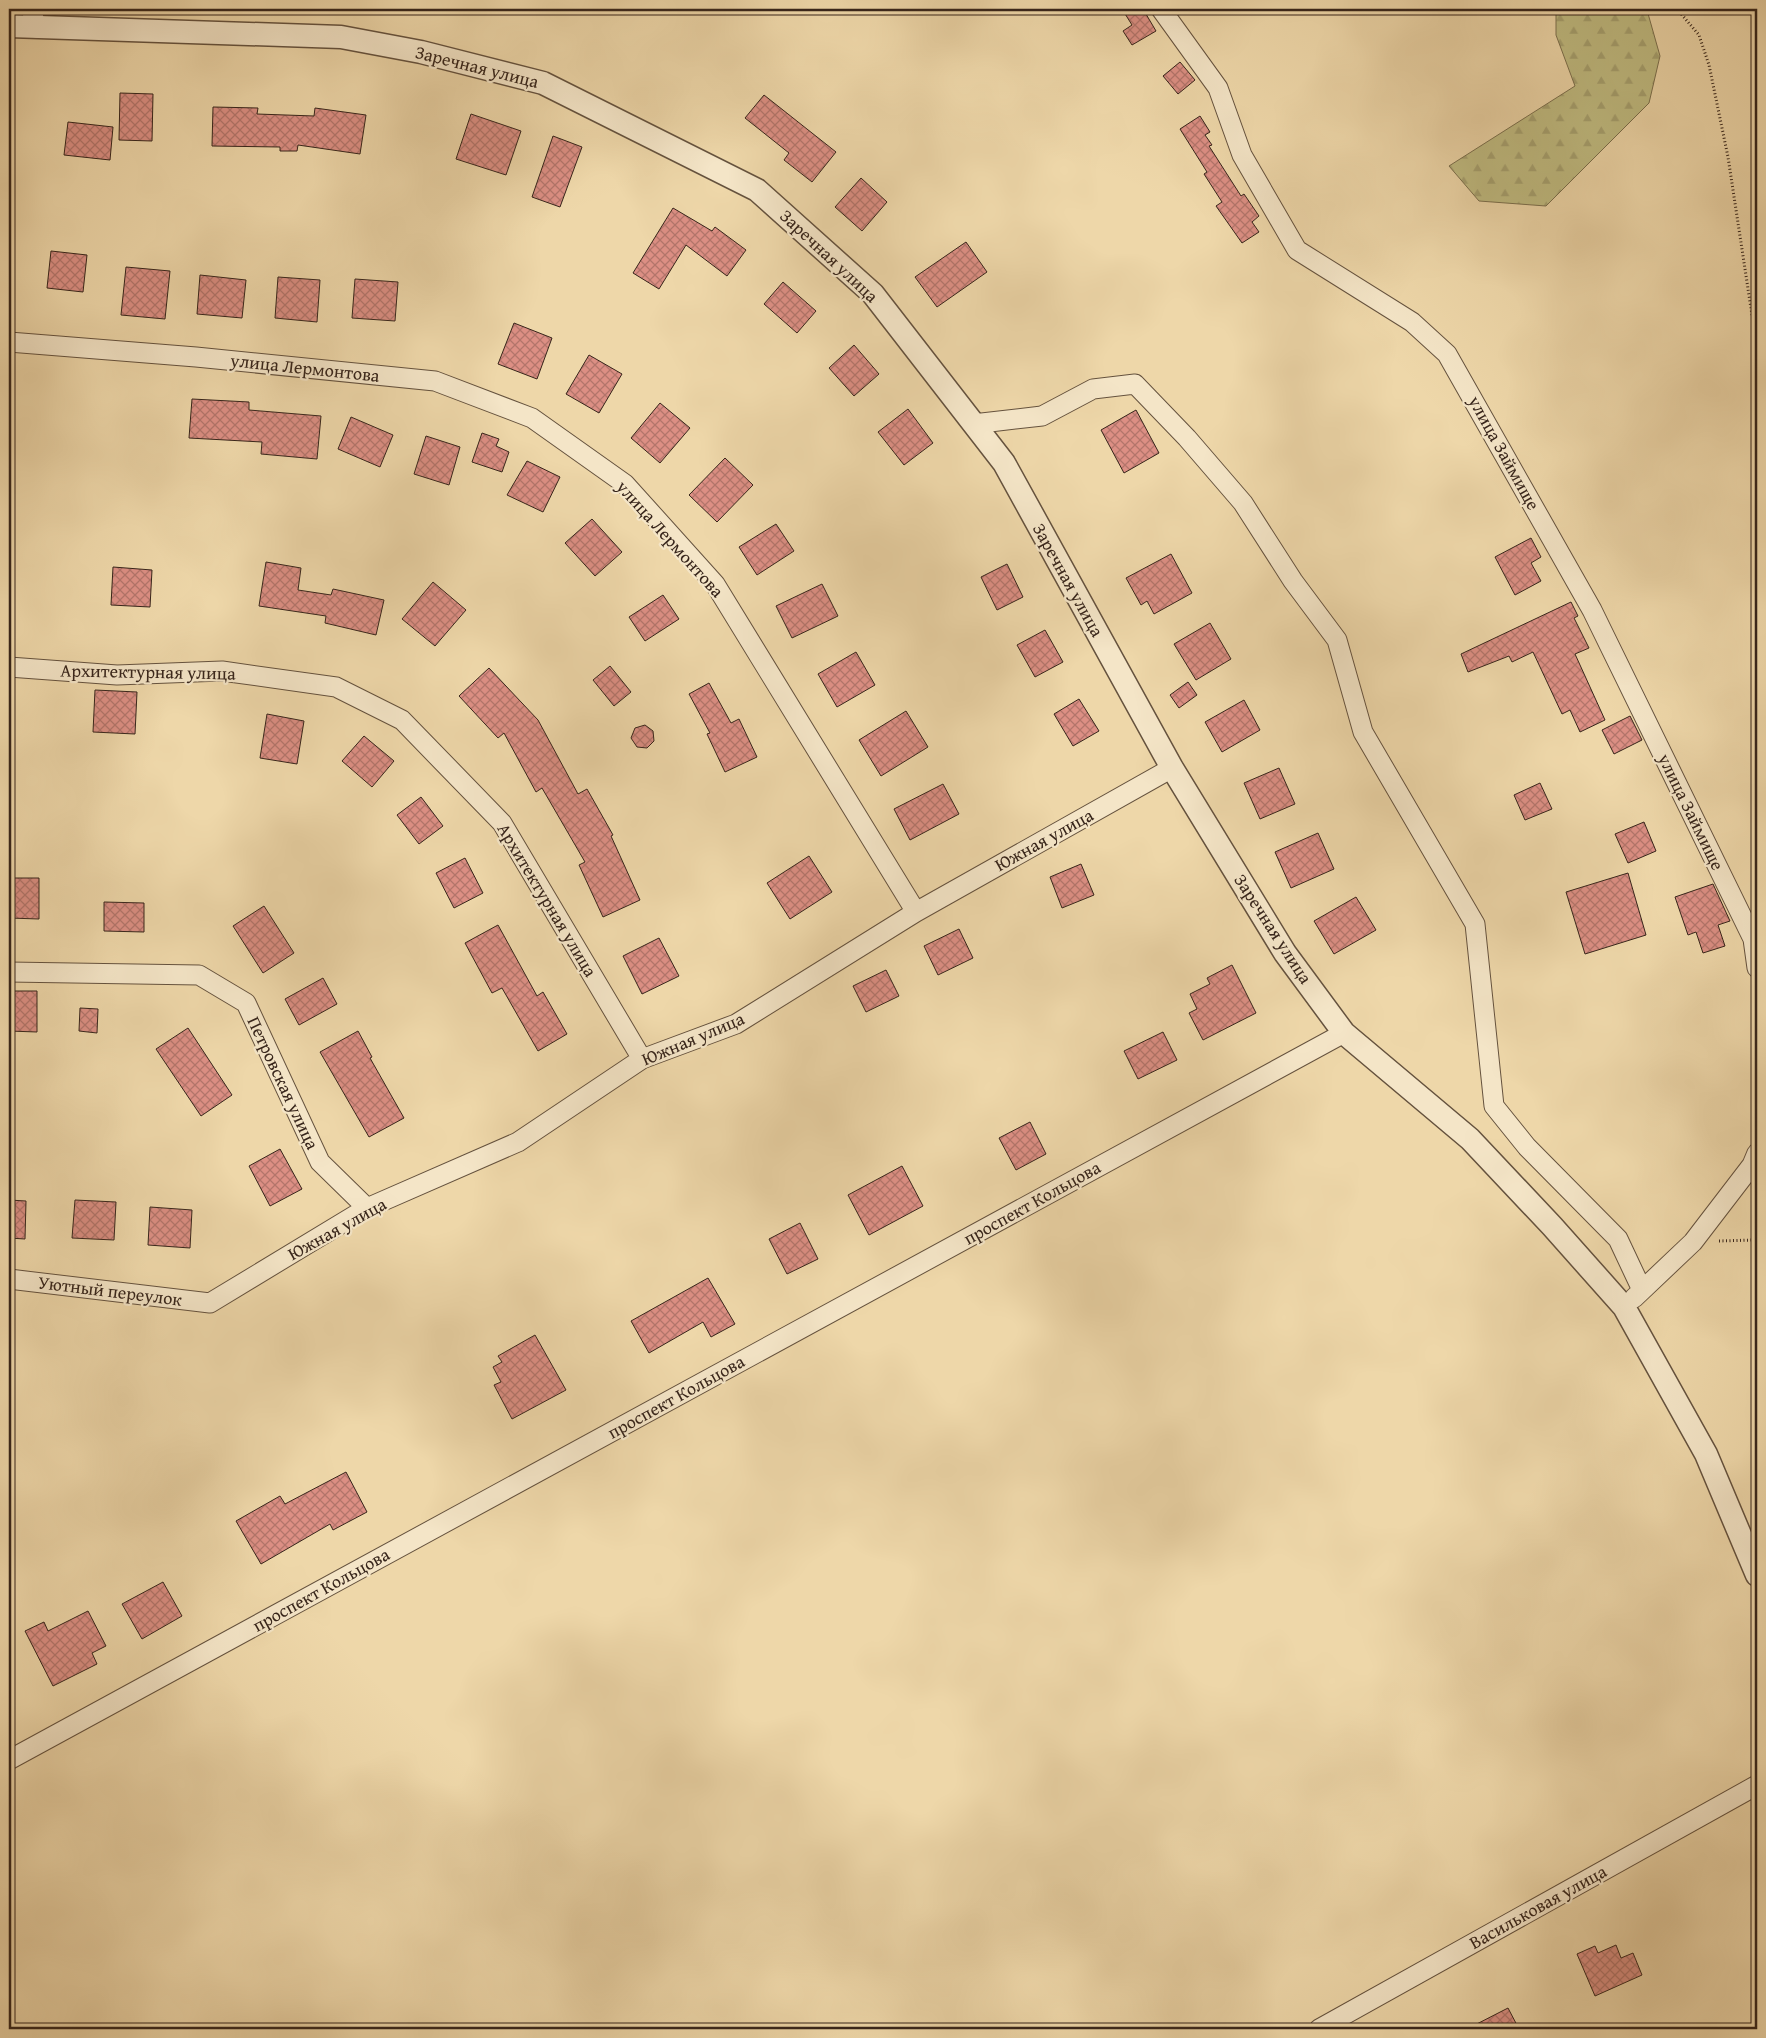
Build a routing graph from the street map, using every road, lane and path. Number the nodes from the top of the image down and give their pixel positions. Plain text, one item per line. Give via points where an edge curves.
1 (1161, 9) edge
2 (1677, 9) edge
3 (34, 18) edge
4 (9, 26) edge
5 (9, 342) edge
6 (1757, 348) edge
7 (973, 424) junction
8 (9, 667) edge
9 (1172, 768) junction
10 (916, 912) junction
11 (1757, 968) edge
12 (9, 972) edge
13 (1344, 1034) junction
14 (642, 1059) junction
15 (1757, 1153) edge
16 (367, 1208) junction
17 (1757, 1237) edge
18 (1693, 1242) junction
19 (9, 1279) edge
20 (1642, 1290) junction
21 (210, 1303) joint
22 (1624, 1307) junction
23 (1757, 1575) edge
24 (9, 1760) edge
25 (1757, 1785) edge
26 (1319, 2029) edge

1 - 11 street, улица Займище via 1218,88 1242,155 1297,250 1412,322 1448,354 1592,610 1752,939
2 - 6 path via 1699,35 1713,84 1728,157
3 - 4 street, Заречная улица
3 - 7 street, Заречная улица via 341,37 421,52 543,83 758,190 873,294
5 - 10 street, улица Лермонтова via 435,381 532,418 625,484 715,584
7 - 9 street, Заречная улица via 1004,463
7 - 20 street via 1042,416 1093,389 1135,384 1243,503 1293,581 1337,640 1363,732 1474,924 1494,1106 1527,1147 1618,1239
8 - 14 street, Архитектурная улица via 117,675 222,671 336,687 402,720 502,823
9 - 10 street, Южная улица
9 - 13 street, Заречная улица via 1285,953
10 - 14 street, Южная улица via 736,1024
12 - 16 street, Петровская улица via 199,975 246,1003 320,1162
13 - 22 street, Заречная улица via 1470,1139
13 - 24 street, проспект Кольцова
14 - 16 street, Южная улица via 518,1142
15 - 18 street via 1752,1165
16 - 21 street, Южная улица
17 - 18 path via 1753,1240
18 - 20 street
19 - 21 street, Уютный переулок
20 - 22 street
22 - 23 street, Заречная улица via 1706,1454
25 - 26 street, Васильковая улица

